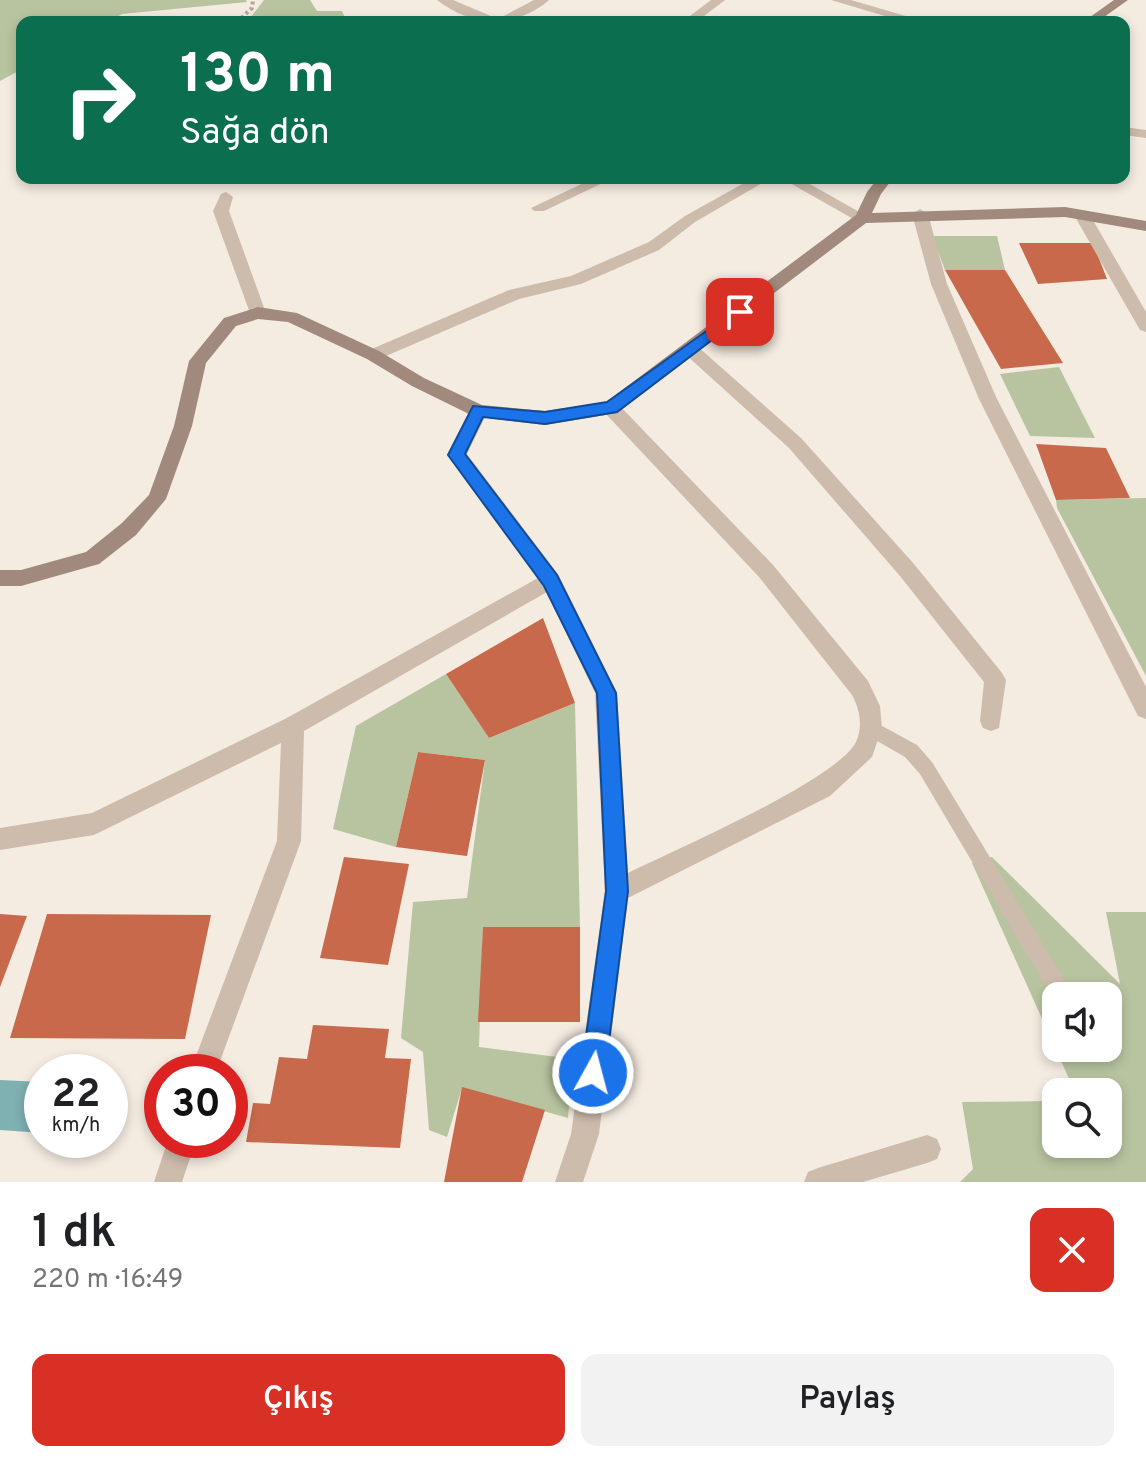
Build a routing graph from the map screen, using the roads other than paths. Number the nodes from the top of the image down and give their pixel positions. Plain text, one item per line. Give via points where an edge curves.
1 (443, 0) edge
2 (543, 0) edge
3 (719, 0) edge
4 (837, 0) edge
5 (1122, 0) edge
6 (881, 10) junction
7 (465, 16) edge
8 (513, 16) edge
9 (696, 16) edge
10 (874, 16) edge
11 (900, 16) edge
12 (1098, 16) edge
13 (593, 184) edge
14 (753, 184) edge
15 (799, 184) edge
16 (881, 184) edge
17 (226, 197) dead end
18 (539, 208) dead end
19 (920, 214) junction
20 (1082, 215) junction
21 (862, 218) junction
22 (1146, 226) edge
23 (258, 313) junction
24 (1146, 326) edge
25 (691, 350) junction
26 (373, 355) junction
27 (611, 408) junction
28 (479, 411) junction
29 (0, 578) edge
30 (551, 580) junction
31 (1146, 709) edge
32 (991, 721) dead end
33 (293, 726) junction
34 (871, 728) junction
35 (0, 839) edge
36 (617, 891) junction
37 (1054, 982) edge
38 (210, 1054) edge
39 (927, 1149) dead end
40 (176, 1158) edge
41 (168, 1182) edge
42 (569, 1182) edge
43 (818, 1182) edge

1 - 7 street
2 - 8 street
3 - 9 street
4 - 6 street
5 - 12 street
6 - 10 street
6 - 11 street
13 - 18 street
14 - 26 street via 654,246 575,280 515,294
15 - 21 street
16 - 21 street
17 - 23 street via 221,211
19 - 20 street
19 - 21 street
19 - 31 street via 939,284 988,399
20 - 22 street
20 - 24 street
21 - 25 street
23 - 26 street via 291,317
23 - 29 street via 230,322 198,361 183,426 157,499 129,529 92,558 21,578
25 - 27 street
25 - 32 street via 795,443 936,607 995,680
26 - 28 street
27 - 28 street via 545,418
27 - 34 street via 766,571 860,688
28 - 30 street via 457,455
30 - 33 street
30 - 36 street via 606,693
33 - 35 street via 94,824
33 - 38 street via 289,841
34 - 36 street via 864,750 822,788
34 - 37 lane via 911,751 926,768
36 - 42 street via 585,1134
39 - 43 street
40 - 41 street

